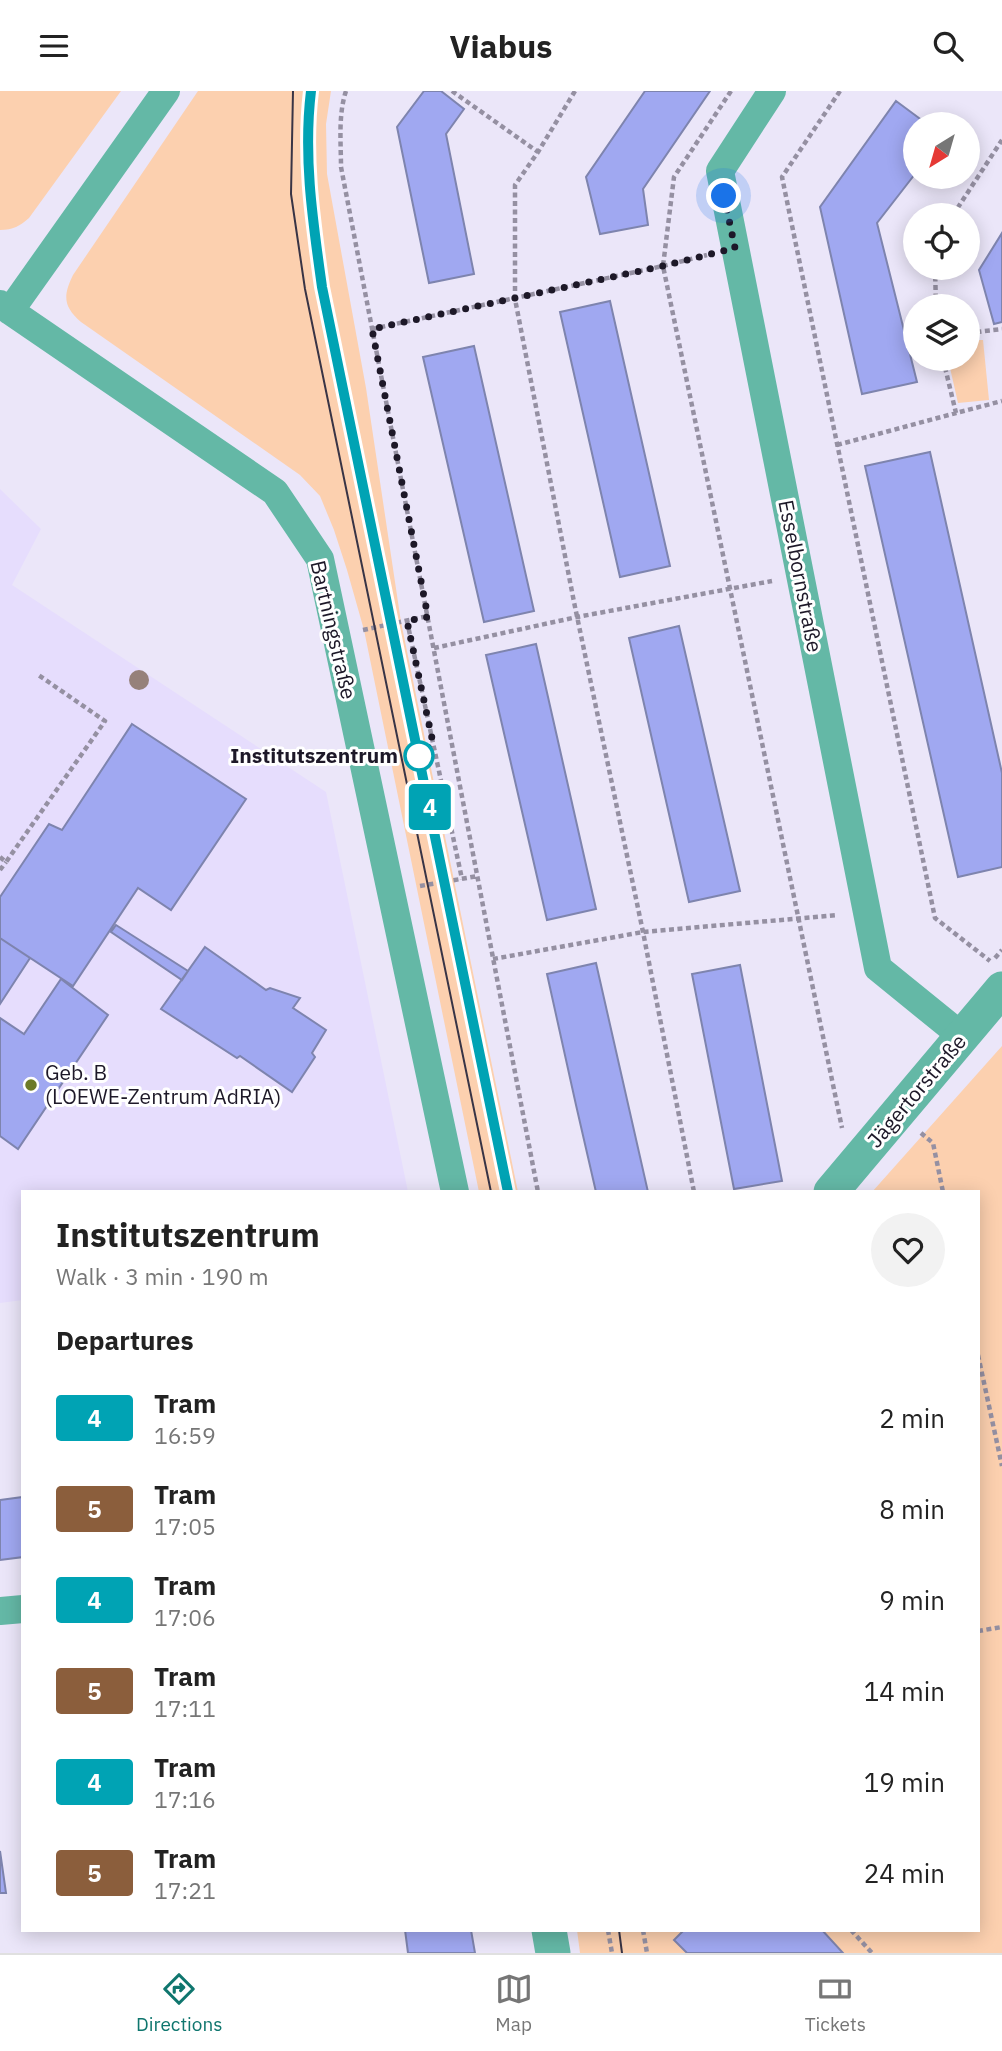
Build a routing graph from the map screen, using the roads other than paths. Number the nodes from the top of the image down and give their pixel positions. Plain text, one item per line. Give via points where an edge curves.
1 (166, 91) edge
2 (772, 91) edge
3 (5, 308) edge
4 (997, 976) edge
5 (963, 1037) junction
6 (455, 1190) edge
7 (833, 1190) edge
8 (21, 1609) edge
9 (0, 1611) edge
10 (549, 1932) edge
11 (553, 1953) edge

1 - 3 street, Bartningstraße
2 - 5 street, Esselbornstraße via 720,170 866,912 878,968
3 - 6 street, Bartningstraße via 275,492 320,559
4 - 5 street, Jägertorstraße
5 - 7 street, Jägertorstraße
8 - 9 street
10 - 11 street

